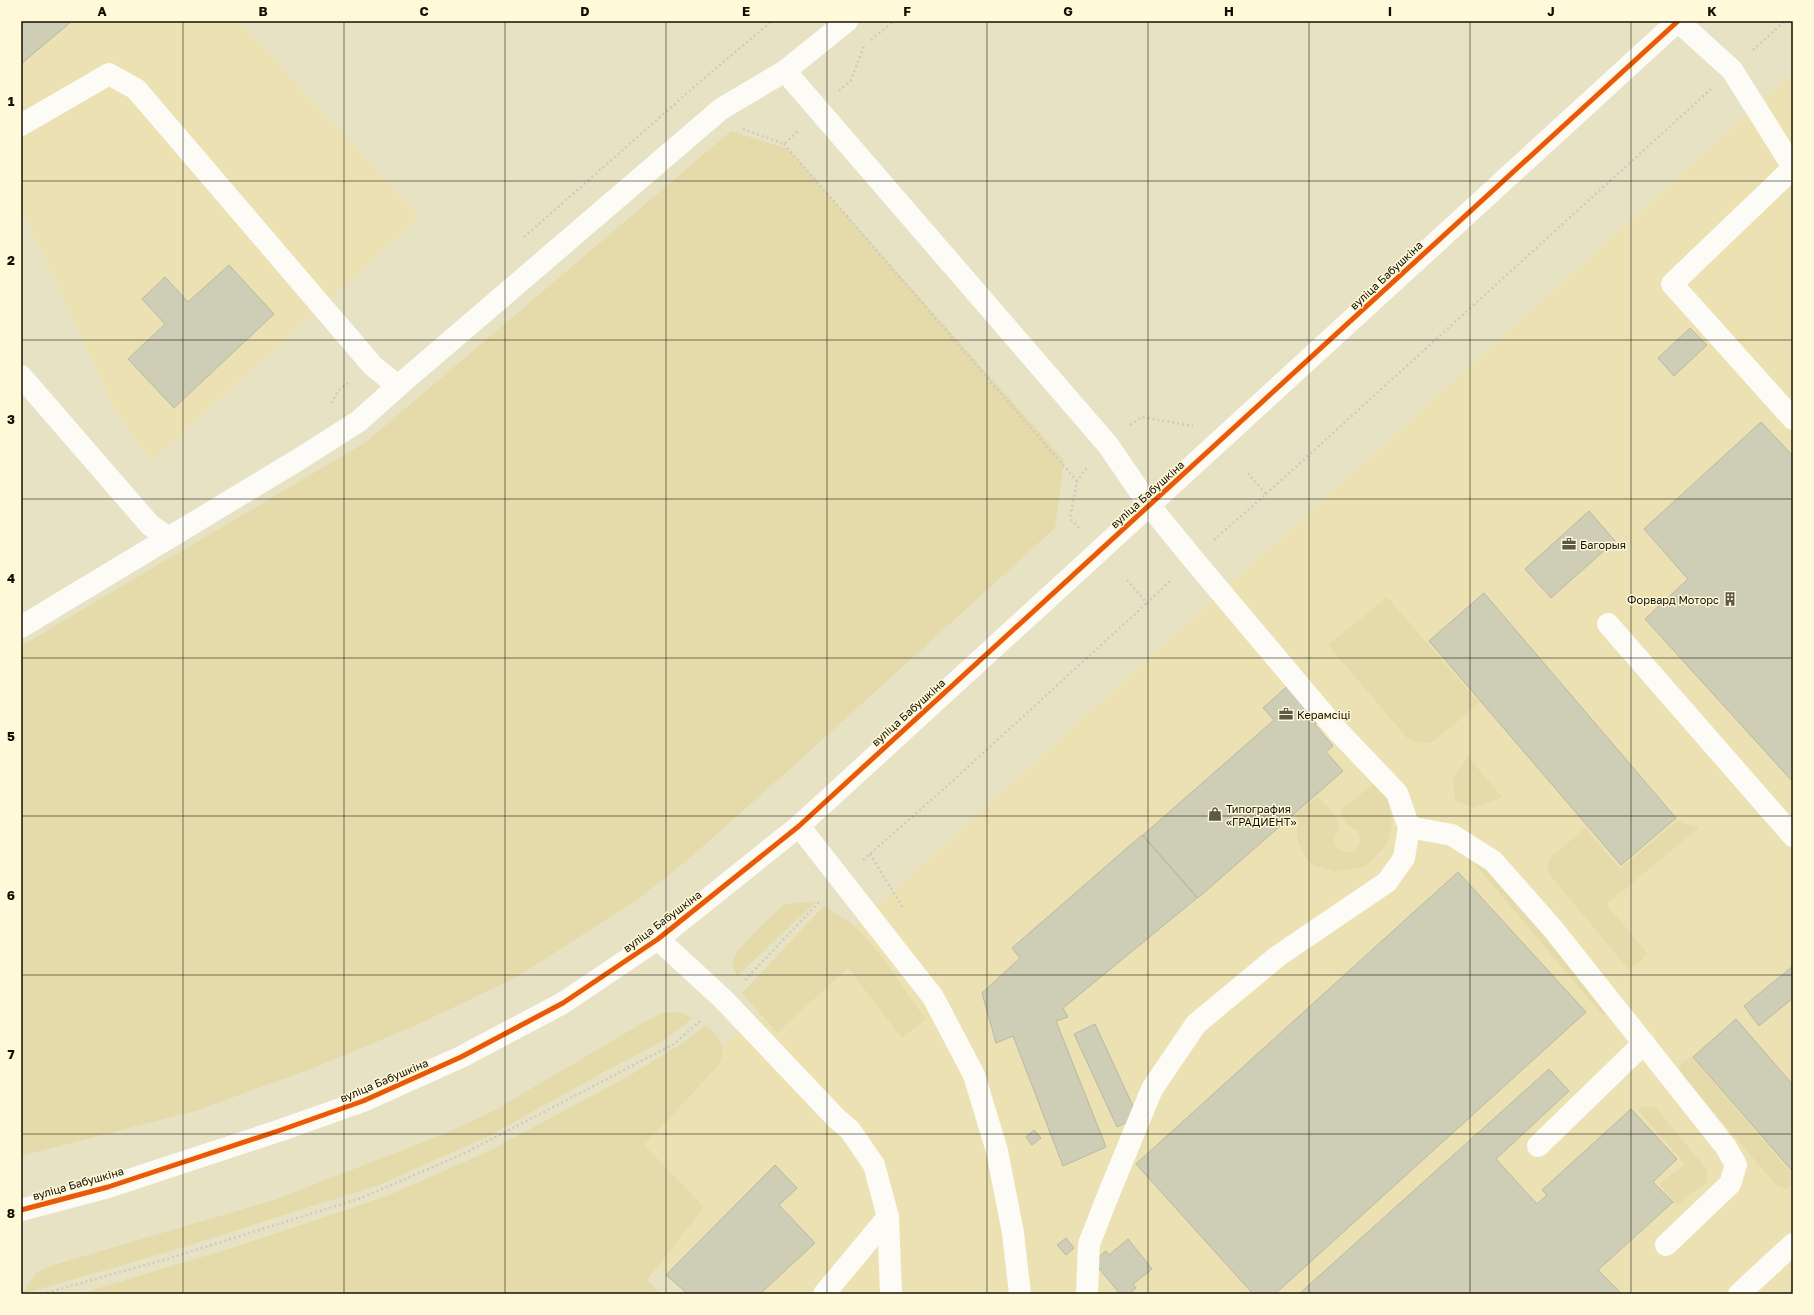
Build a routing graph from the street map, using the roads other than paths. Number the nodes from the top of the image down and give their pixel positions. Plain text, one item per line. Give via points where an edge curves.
1 (847, 21) edge
2 (1678, 21) edge
3 (785, 71) junction
4 (21, 125) edge
5 (1793, 168) edge
6 (21, 376) edge
7 (398, 386) junction
8 (1793, 419) edge
9 (1149, 505) junction
10 (169, 538) junction
11 (1608, 624) dead end
12 (21, 627) edge
13 (799, 826) junction
14 (1409, 827) junction
15 (1793, 836) edge
16 (658, 939) junction
17 (1644, 1043) junction
18 (1538, 1146) dead end
19 (21, 1210) edge
20 (888, 1217) junction
21 (1793, 1244) edge
22 (1666, 1245) dead end
23 (824, 1294) edge
24 (891, 1294) edge
25 (1020, 1294) edge
26 (1087, 1294) edge
27 (1739, 1294) edge

1 - 3 street
2 - 5 street via 1732,70
2 - 9 street, вуліца Бабушкіна
3 - 7 street via 721,109
3 - 9 street via 1108,445
4 - 7 street via 109,74 136,89 373,366
5 - 8 street via 1672,284
6 - 10 street via 150,525
7 - 10 street via 359,422
9 - 13 street, вуліца Бабушкіна
9 - 14 street via 1337,730 1397,794
10 - 12 street
11 - 15 street
13 - 16 street, вуліца Бабушкіна
13 - 25 street via 933,997 974,1075 997,1151 1013,1233
14 - 17 street via 1452,835 1493,861 1553,929
14 - 26 street via 1404,858 1387,882 1278,956 1196,1024 1152,1089 1109,1193 1089,1244
16 - 19 street, вуліца Бабушкіна via 563,1003 461,1056 363,1101 108,1187
16 - 20 street via 724,1000 850,1130 874,1165
17 - 18 street
17 - 22 street via 1726,1147 1736,1165 1730,1184
20 - 23 street
20 - 24 street
21 - 27 street

